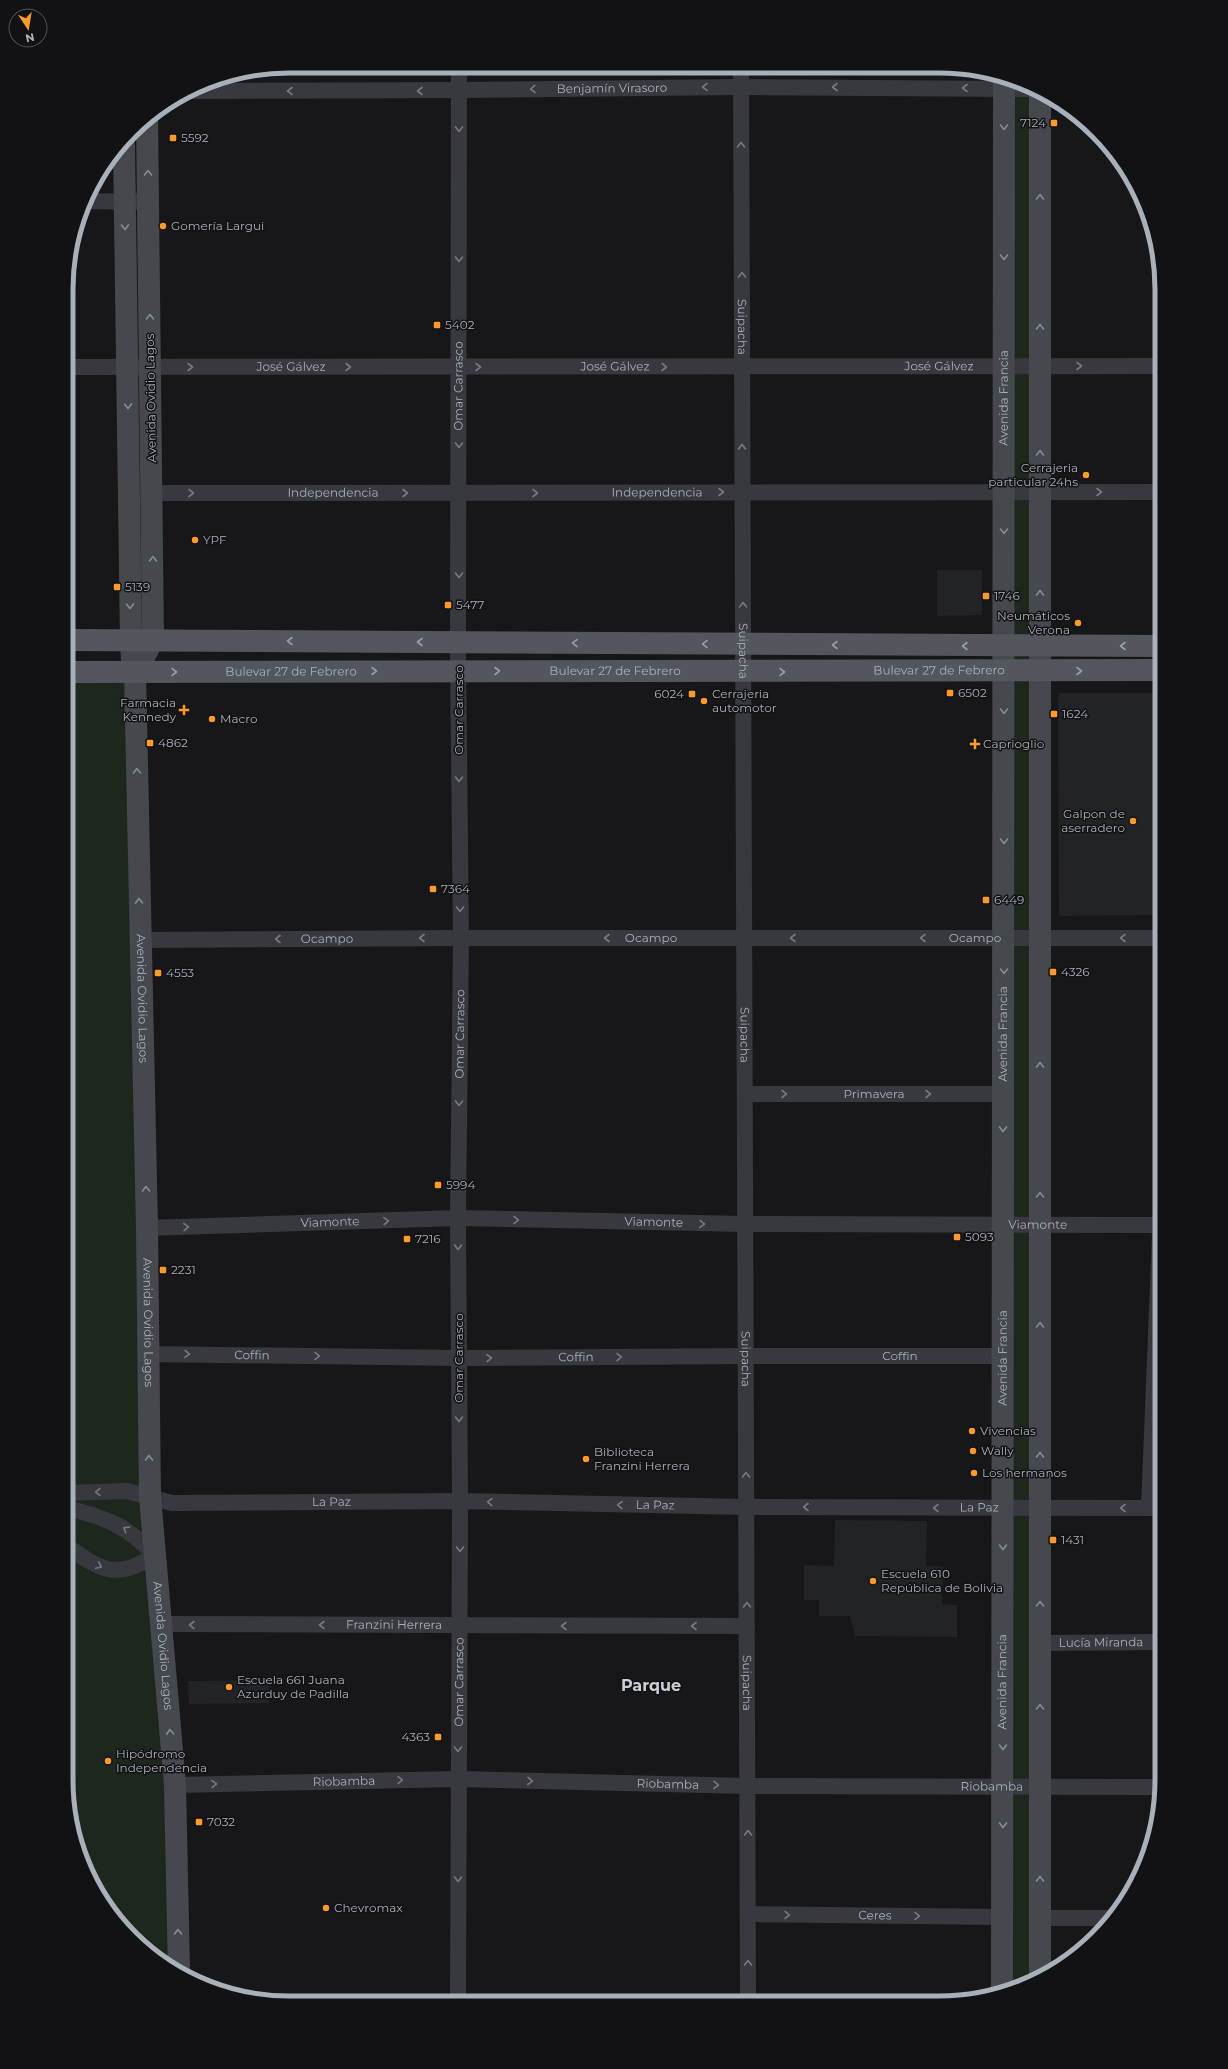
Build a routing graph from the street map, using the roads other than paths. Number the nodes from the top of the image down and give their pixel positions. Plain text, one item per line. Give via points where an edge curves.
1 (459, 73) edge
2 (741, 73) edge
3 (1004, 83) edge
4 (741, 87) junction
5 (459, 90) junction
6 (203, 91) edge
7 (1040, 98) edge
8 (147, 127) edge
9 (124, 151) edge
10 (92, 201) edge
11 (124, 201) junction
12 (148, 202) junction
13 (742, 366) junction
14 (1004, 366) junction
15 (1040, 366) junction
16 (1155, 366) edge
17 (73, 367) edge
18 (127, 367) junction
19 (151, 367) junction
20 (459, 367) junction
21 (743, 492) junction
22 (1004, 492) junction
23 (1040, 492) junction
24 (1155, 492) edge
25 (152, 493) junction
26 (459, 493) junction
27 (73, 640) edge
28 (131, 640) junction
29 (153, 640) junction
30 (459, 642) junction
31 (743, 644) junction
32 (1004, 646) junction
33 (1040, 646) junction
34 (1155, 646) edge
35 (458, 670) junction
36 (1155, 670) edge
37 (1040, 671) junction
38 (73, 672) edge
39 (135, 672) junction
40 (743, 672) junction
41 (1004, 672) junction
42 (461, 938) junction
43 (744, 938) junction
44 (1004, 938) junction
45 (1040, 938) junction
46 (1155, 938) edge
47 (140, 940) junction
48 (744, 1094) junction
49 (1003, 1094) junction
50 (458, 1218) junction
51 (745, 1224) junction
52 (1003, 1224) junction
53 (1040, 1224) junction
54 (1155, 1225) edge
55 (147, 1228) junction
56 (148, 1354) junction
57 (746, 1356) junction
58 (1003, 1356) junction
59 (458, 1358) junction
60 (73, 1493) edge
61 (150, 1497) junction
62 (460, 1501) junction
63 (746, 1507) junction
64 (1003, 1508) junction
65 (1040, 1508) junction
66 (1155, 1508) edge
67 (73, 1510) edge
68 (73, 1550) edge
69 (155, 1555) junction
70 (161, 1624) junction
71 (459, 1626) junction
72 (747, 1626) junction
73 (1155, 1642) edge
74 (1040, 1643) junction
75 (458, 1779) junction
76 (175, 1785) junction
77 (747, 1786) junction
78 (1003, 1786) junction
79 (1040, 1786) junction
80 (1155, 1786) edge
81 (748, 1914) junction
82 (1003, 1917) junction
83 (1040, 1918) junction
84 (1104, 1918) edge
85 (178, 1965) edge
86 (1040, 1971) edge
87 (1002, 1987) edge
88 (458, 1996) edge
89 (748, 1996) edge

1 - 5 street, Omar Carrasco
2 - 4 street, Suipacha
3 -> 4 street, Benjamín Virasoro
3 -> 14 main road, Avenida Francia
4 -> 5 street, Benjamín Virasoro
13 -> 4 street, Suipacha
5 -> 6 street, Benjamín Virasoro
5 -> 20 street, Omar Carrasco
15 -> 7 main road
12 -> 8 main road, Avenida Ovidio Lagos
9 - 11 main road, Avenida Ovidio Lagos
10 - 11 street
11 - 12 street
11 -> 18 main road, Avenida Ovidio Lagos
19 -> 12 main road, Avenida Ovidio Lagos
13 - 14 street, José Gálvez
20 -> 13 street, José Gálvez
21 -> 13 street, Suipacha
14 - 15 street, José Gálvez
14 - 22 main road, Avenida Francia
15 -> 16 street, José Gálvez
23 -> 15 main road
17 - 18 street, José Gálvez
18 - 19 street, José Gálvez
18 -> 28 main road, Avenida Ovidio Lagos
19 -> 20 street, José Gálvez
19 - 25 main road, Avenida Ovidio Lagos
20 -> 26 street, Omar Carrasco
21 - 22 street, Independencia
26 -> 21 street, Independencia
31 -> 21 street, Suipacha
22 - 23 street, Independencia
22 -> 32 main road, Avenida Francia
23 -> 24 street, Independencia
33 -> 23 main road
25 -> 26 street, Independencia
29 -> 25 main road, Avenida Ovidio Lagos
26 -> 30 street, Omar Carrasco
27 - 28 main road
28 - 29 main road
28 - 39 main road, Avenida Ovidio Lagos
30 -> 29 main road
29 - 39 main road, Avenida Ovidio Lagos
31 -> 30 main road
30 - 35 street, Omar Carrasco
32 -> 31 main road
31 - 40 street, Suipacha
32 - 33 main road
32 - 41 main road, Avenida Francia
34 -> 33 main road
33 - 37 main road
39 -> 35 main road, Bulevar 27 de Febrero
35 -> 40 main road, Bulevar 27 de Febrero
35 -> 42 street, Omar Carrasco
37 -> 36 main road, Bulevar 27 de Febrero
37 - 41 main road, Bulevar 27 de Febrero
37 - 45 main road
38 - 39 main road, Bulevar 27 de Febrero
47 -> 39 main road, Avenida Ovidio Lagos
40 -> 41 main road, Bulevar 27 de Febrero
40 - 43 street, Suipacha
41 -> 44 main road, Avenida Francia
43 -> 42 street, Ocampo
42 -> 47 street, Ocampo
42 -> 50 street, Omar Carrasco
44 -> 43 street, Ocampo
43 - 48 street, Suipacha
44 - 45 street, Ocampo
44 -> 49 main road, Avenida Francia
46 -> 45 street, Ocampo
53 -> 45 main road
55 -> 47 main road, Avenida Ovidio Lagos
48 -> 49 street, Primavera
48 - 51 street, Suipacha
49 -> 52 main road, Avenida Francia
50 -> 51 street, Viamonte
55 -> 50 street, Viamonte
50 -> 59 street, Omar Carrasco
51 - 52 street, Viamonte
51 - 57 street, Suipacha
52 - 53 street, Viamonte
52 - 58 main road, Avenida Francia
53 - 54 street, Viamonte
65 -> 53 main road
55 - 56 main road, Avenida Ovidio Lagos
56 -> 59 street, Coffin
61 -> 56 main road, Avenida Ovidio Lagos
57 - 58 street, Coffin
59 -> 57 street, Coffin
63 -> 57 street, Suipacha
58 - 64 main road, Avenida Francia
59 -> 62 street, Omar Carrasco
61 -> 60 street, La Paz via 126,1491
61 - 62 street, La Paz via 172,1503
61 - 69 main road, Avenida Ovidio Lagos
63 -> 62 street, La Paz
62 -> 71 street, Omar Carrasco
64 -> 63 street, La Paz
72 -> 63 street, Suipacha
64 - 65 street, La Paz
64 -> 78 main road, Avenida Francia
66 -> 65 street, La Paz
74 -> 65 main road
69 -> 67 street via 139,1538 116,1523
68 -> 69 street via 86,1560 106,1569 127,1570 140,1566
69 - 70 main road, Avenida Ovidio Lagos
71 -> 70 street, Franzini Herrera
76 -> 70 main road, Avenida Ovidio Lagos
72 -> 71 street, Franzini Herrera
71 -> 75 street, Omar Carrasco
72 - 77 street, Suipacha
73 - 74 street, Lucía Miranda
79 -> 74 main road
76 -> 75 street, Riobamba
75 -> 77 street, Riobamba
75 -> 88 street, Omar Carrasco
85 -> 76 main road, Avenida Ovidio Lagos
77 - 78 street, Riobamba
81 -> 77 street, Suipacha
78 - 79 street, Riobamba
78 -> 82 main road, Avenida Francia
79 - 80 street, Riobamba
83 -> 79 main road
81 -> 82 street, Ceres
89 -> 81 street, Suipacha
82 - 87 main road, Avenida Francia
83 - 84 street
83 - 86 main road

